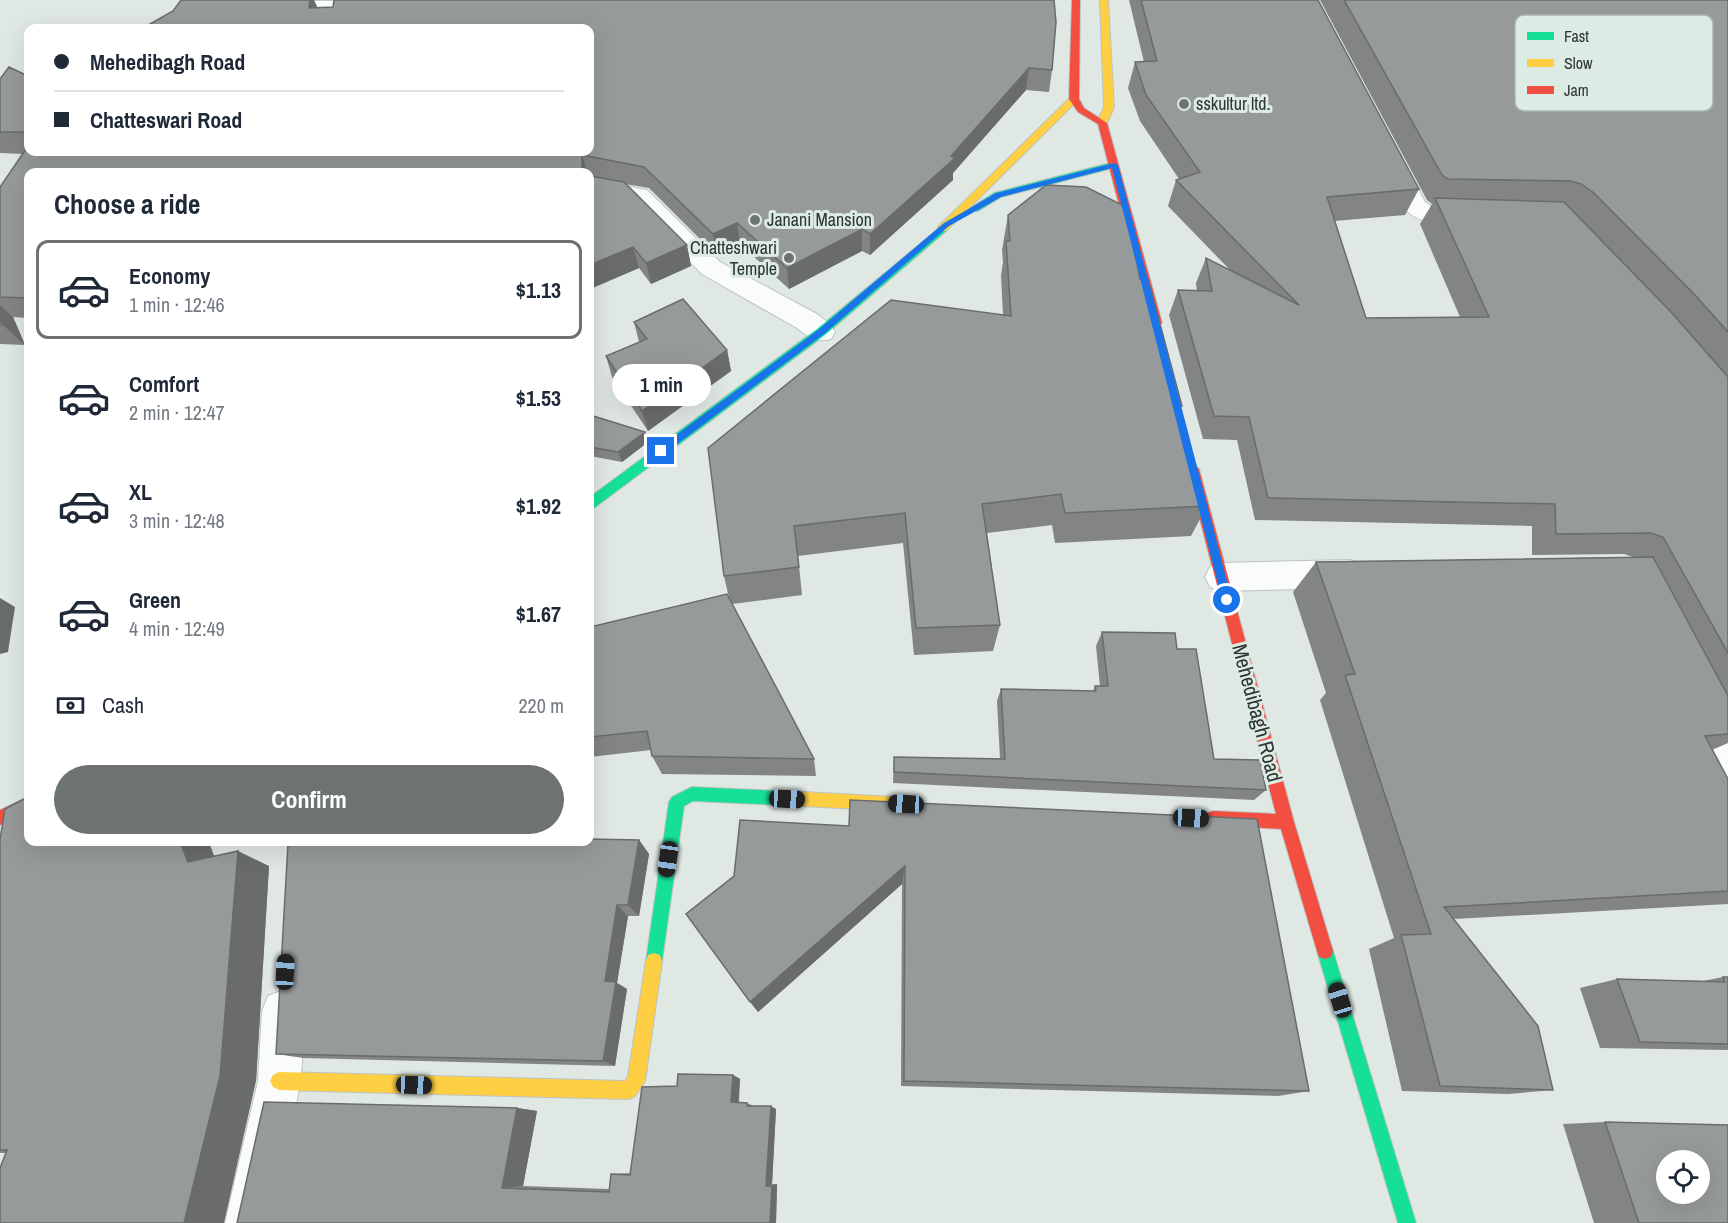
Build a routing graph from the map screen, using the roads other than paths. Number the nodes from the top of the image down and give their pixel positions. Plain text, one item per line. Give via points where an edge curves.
1 (200, 0) edge
2 (1076, 0) edge
3 (1104, 0) edge
4 (332, 24) edge
5 (1074, 99) junction
6 (1102, 123) junction
7 (1383, 145) edge
8 (1114, 165) junction
9 (594, 188) edge
10 (1490, 216) edge
11 (946, 225) junction
12 (821, 332) junction
13 (1161, 339) edge
14 (1190, 454) edge
15 (594, 501) edge
16 (1384, 573) edge
17 (1221, 578) junction
18 (1684, 686) edge
19 (1728, 770) edge
20 (906, 804) edge
21 (24, 806) edge
22 (0, 818) edge
23 (1203, 818) edge
24 (1286, 822) junction
25 (284, 979) edge
26 (279, 1081) junction
27 (248, 1223) edge
28 (1407, 1223) edge

1 - 4 street via 201,5 336,7
2 - 5 main road
3 - 6 main road via 1109,107
5 - 6 main road via 1081,110
5 - 11 main road
6 - 8 main road
7 - 10 street via 1416,207 1427,215
8 - 11 main road via 998,195
8 - 13 main road
9 - 12 street via 638,196 711,268
11 - 12 main road
12 - 15 main road
14 - 17 main road, Mehedibagh Road
16 - 17 street
17 - 24 main road, Mehedibagh Road
18 - 19 street
20 - 26 main road via 692,794 677,802 636,1081 629,1090
21 - 22 main road
23 - 24 main road
24 - 28 main road, Mehedibagh Road
25 - 26 street
26 - 27 street

